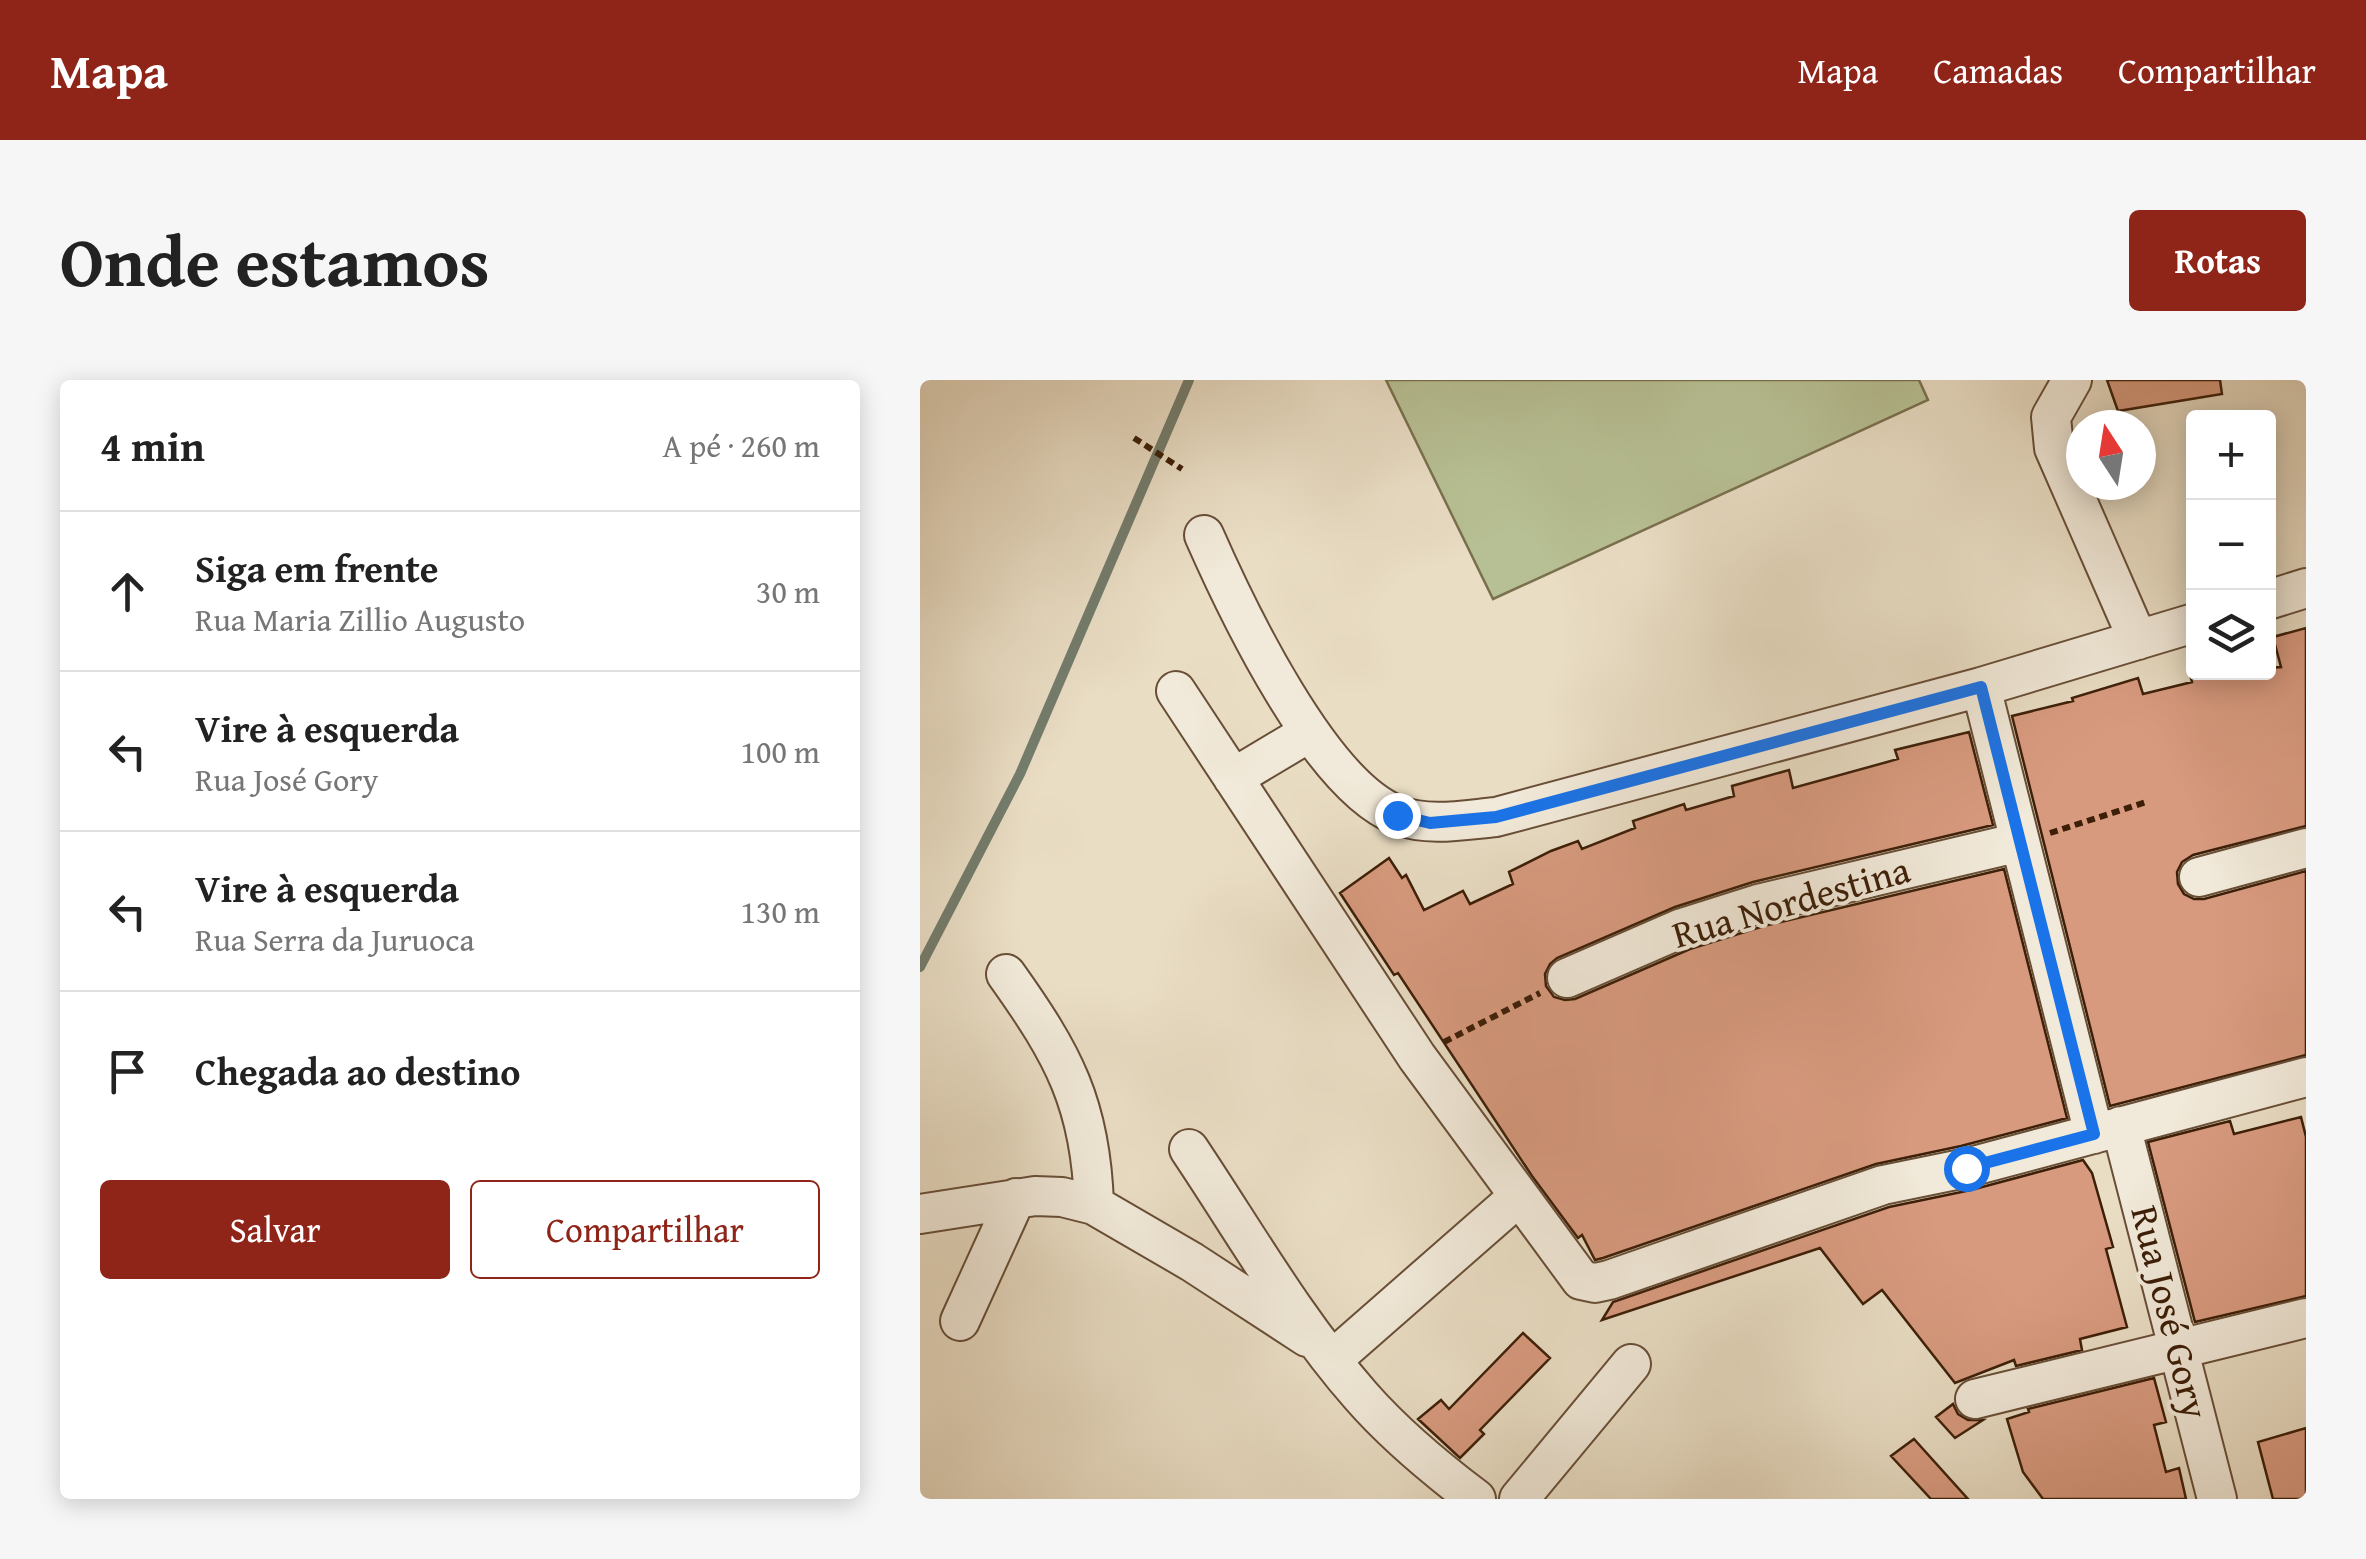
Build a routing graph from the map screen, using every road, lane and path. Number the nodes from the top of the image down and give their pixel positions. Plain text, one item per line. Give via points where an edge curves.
1 (2072, 380) edge
2 (1134, 438) dead end
3 (1182, 470) dead end
4 (1204, 535) dead end
5 (2306, 588) edge
6 (2276, 597) edge
7 (2186, 625) edge
8 (2138, 640) junction
9 (1981, 687) junction
10 (1176, 692) dead end
11 (1310, 732) junction
12 (1233, 778) junction
13 (2146, 802) dead end
14 (2020, 842) junction
15 (2306, 848) edge
16 (2200, 877) dead end
17 (1006, 974) dead end
18 (1567, 978) joint
19 (1416, 1057) junction
20 (2306, 1077) edge
21 (2107, 1130) junction
22 (1189, 1149) dead end
23 (1518, 1197) junction
24 (1016, 1198) junction
25 (1094, 1205) junction
26 (920, 1214) edge
27 (2306, 1318) edge
28 (960, 1320) dead end
29 (2180, 1348) junction
30 (1327, 1353) junction
31 (1631, 1364) dead end
32 (1975, 1399) dead end
33 (1476, 1499) edge
34 (1519, 1499) edge
35 (2217, 1499) edge

1 - 8 street via 2051,418 2054,448
2 - 3 path
4 - 11 street via 1236,608
5 - 6 street
7 - 8 street
8 - 9 street
9 - 11 street via 1496,817 1430,823 1363,796
9 - 14 street, Rua José Gory
10 - 12 street
11 - 12 street
12 - 19 street
13 - 14 path
14 - 18 street, Rua Nordestina via 1758,904 1682,928
14 - 21 street, Rua José Gory
15 - 16 street
17 - 25 street via 1076,1089 1092,1159
18 - 19 path
19 - 23 street
20 - 21 street
21 - 23 street via 1883,1185 1595,1283 1572,1270
21 - 29 street, Rua José Gory
22 - 30 street
23 - 30 street
24 - 25 street via 1062,1197
24 - 26 street
24 - 28 street
25 - 30 street
27 - 29 street
29 - 32 street
29 - 35 street, Rua José Gory
30 - 33 street via 1402,1438
31 - 34 street

